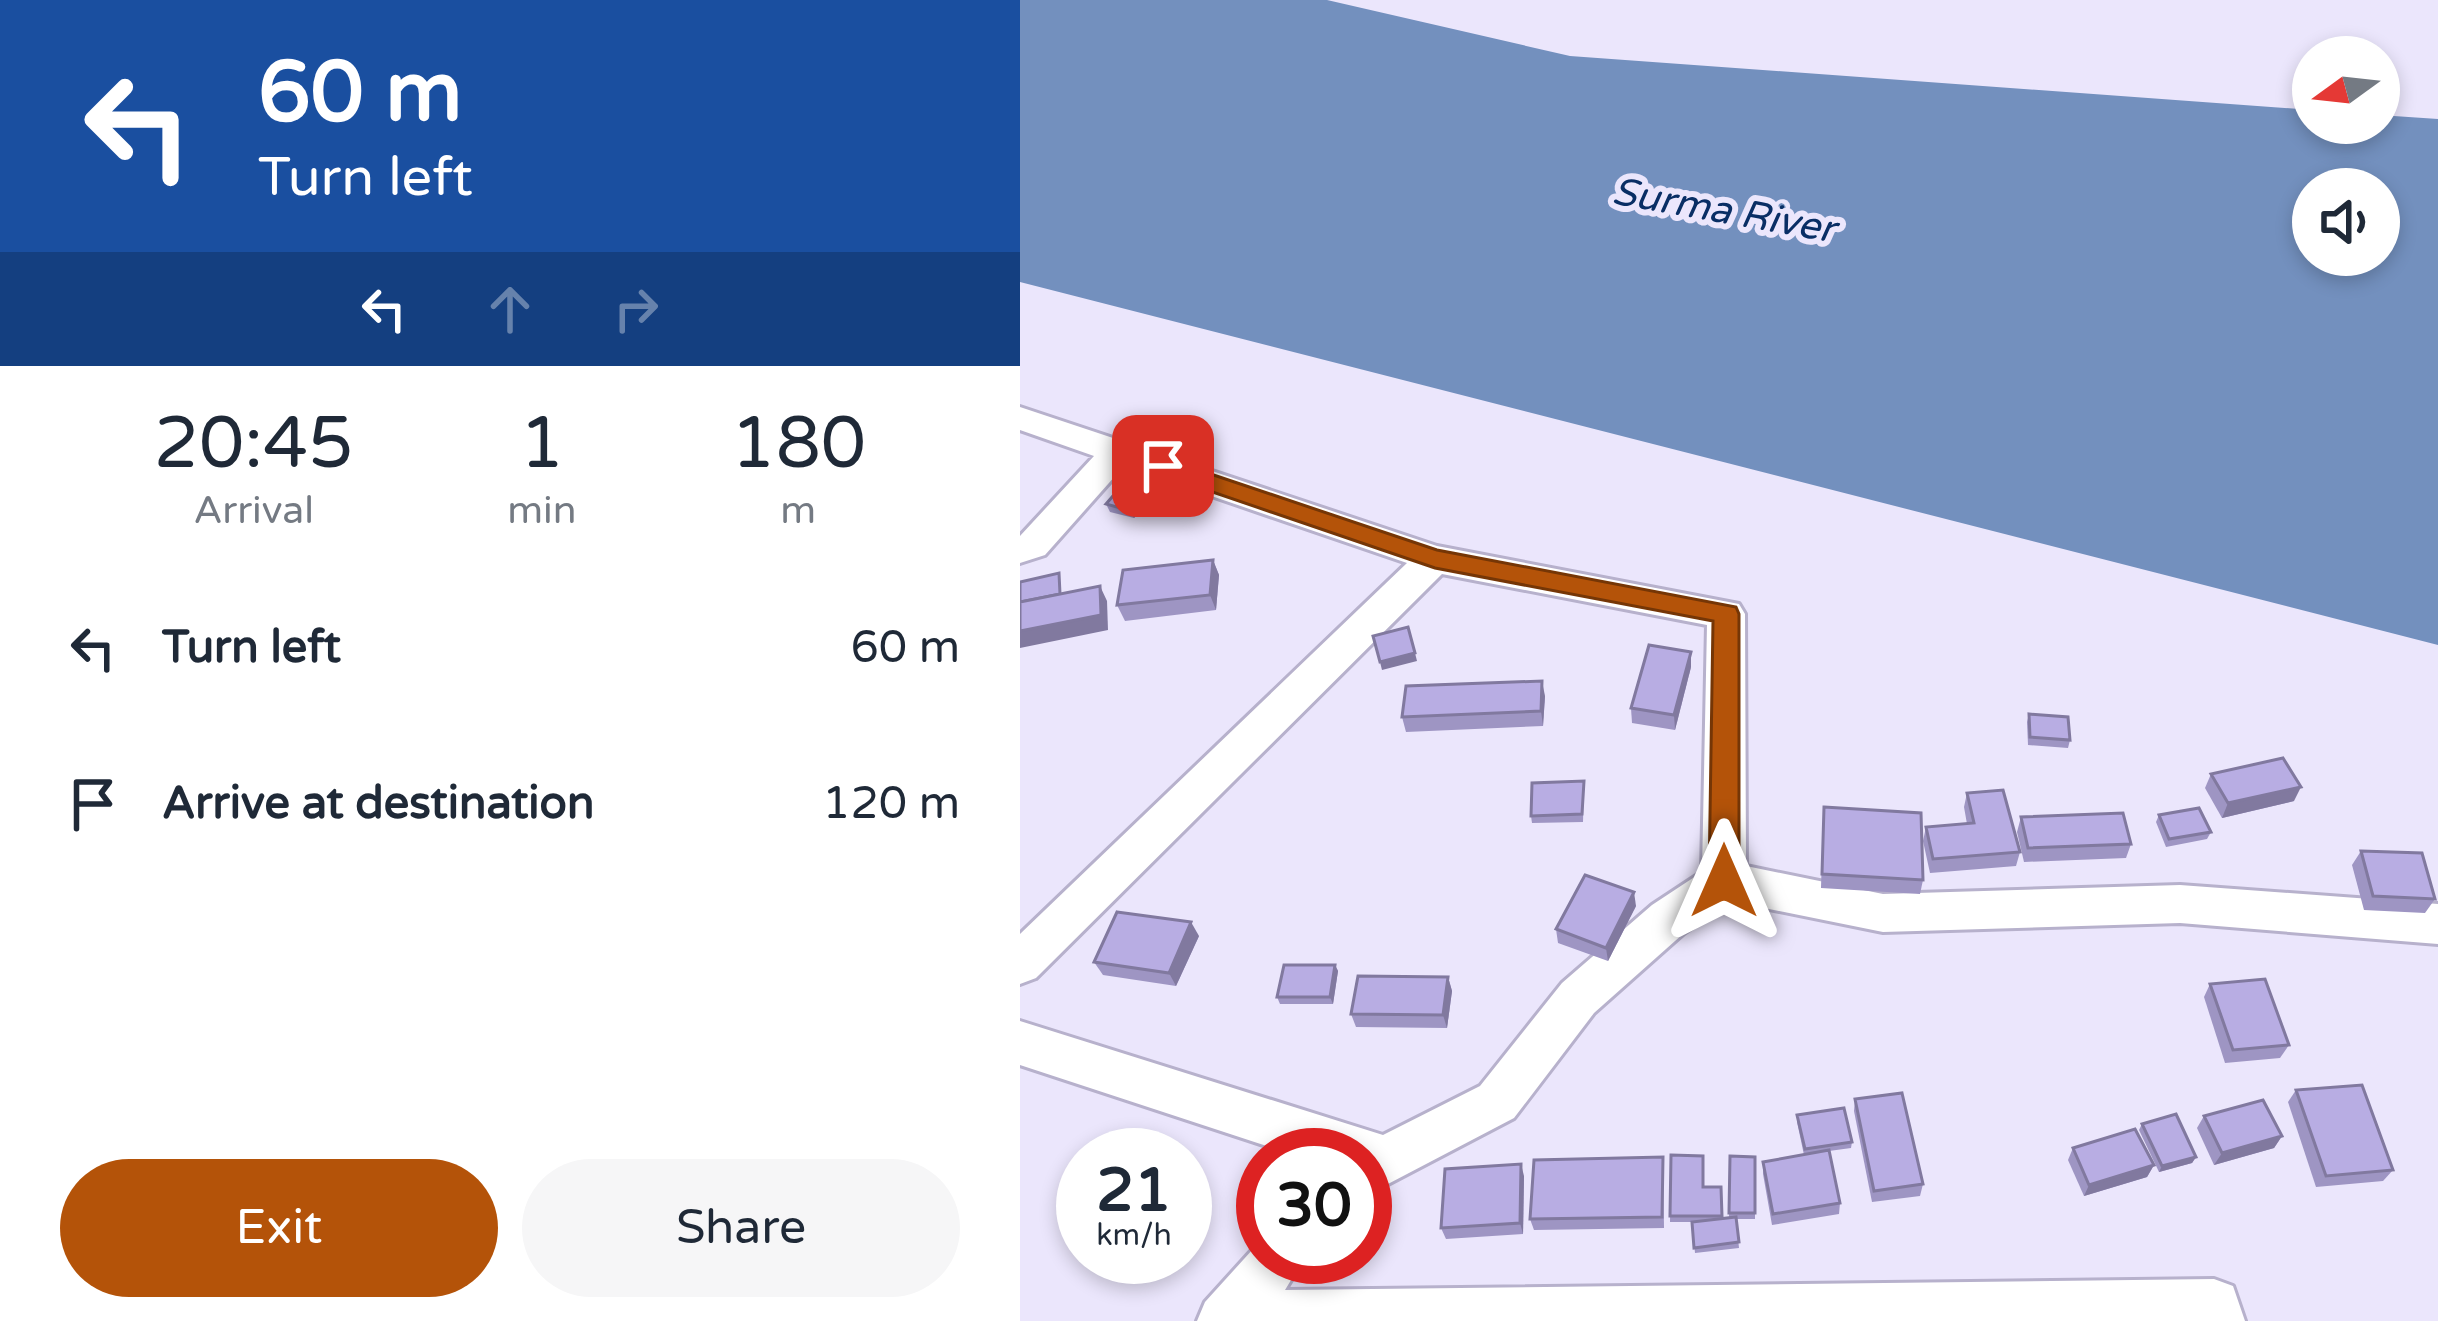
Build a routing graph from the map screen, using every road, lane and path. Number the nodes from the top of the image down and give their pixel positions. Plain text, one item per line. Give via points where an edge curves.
1 (1020, 418) edge
2 (1118, 451) junction
3 (1020, 550) edge
4 (1435, 559) junction
5 (1724, 881) junction
6 (2438, 924) edge
7 (1020, 964) edge
8 (1020, 1042) edge
9 (1266, 1128) edge
10 (1392, 1157) edge
11 (1256, 1284) edge
12 (1226, 1319) edge
13 (2218, 1321) edge

1 - 2 street
2 - 3 street via 1033,546
2 - 4 street
4 - 5 street via 1726,614
4 - 7 street
5 - 6 street via 1883,914 2180,904
5 - 10 street via 1578,998 1498,1102
8 - 9 street
11 - 12 street
12 - 13 street via 2214,1305

